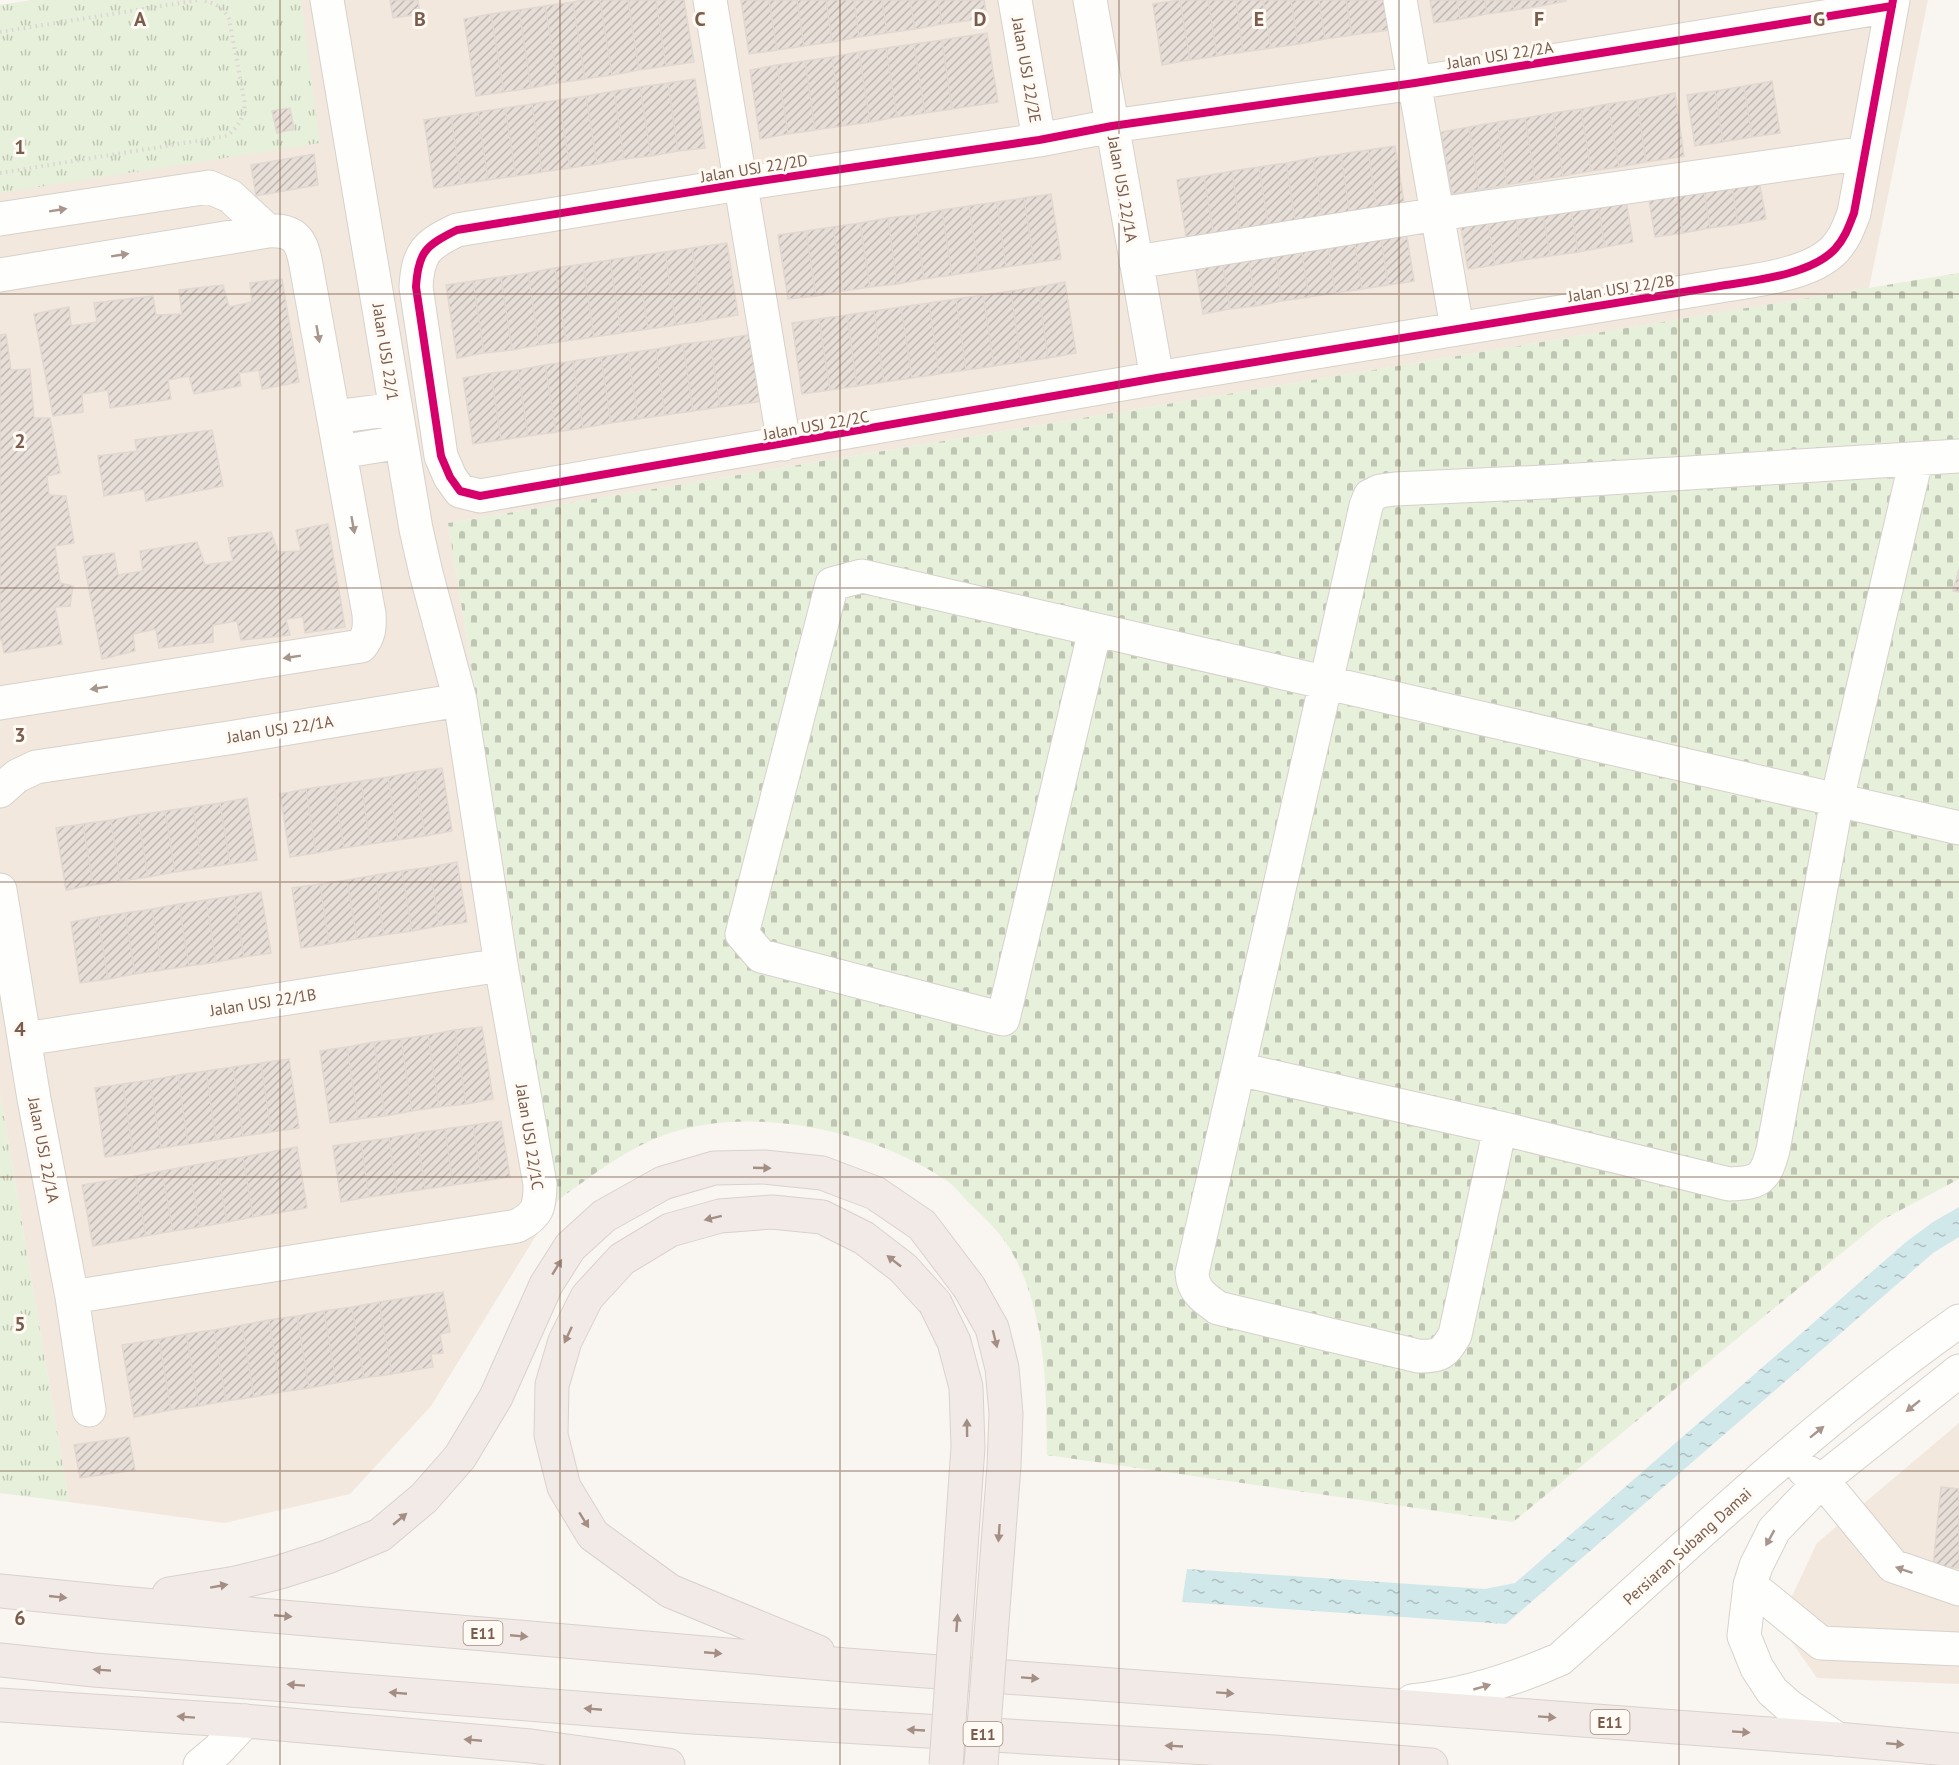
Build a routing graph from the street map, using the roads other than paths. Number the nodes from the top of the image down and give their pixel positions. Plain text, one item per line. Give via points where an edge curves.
1 (327, 0) edge
2 (710, 0) edge
3 (1015, 0) edge
4 (1090, 0) edge
5 (1400, 0) edge
6 (1892, 3) edge
7 (1415, 83) junction
8 (1112, 126) junction
9 (1038, 140) junction
10 (1866, 153) junction
11 (740, 184) junction
12 (1438, 214) junction
13 (0, 219) edge
14 (268, 231) junction
15 (1136, 262) junction
16 (0, 275) edge
17 (1457, 328) junction
18 (1156, 378) junction
19 (395, 409) junction
20 (334, 417) junction
21 (401, 442) junction
22 (784, 444) junction
23 (340, 452) junction
24 (1959, 456) edge
25 (1916, 460) junction
26 (480, 496) joint
27 (1095, 630) junction
28 (1325, 682) junction
29 (460, 700) junction
30 (0, 703) edge
31 (0, 791) edge
32 (1837, 800) junction
33 (1959, 828) edge
34 (0, 890) edge
35 (501, 965) junction
36 (25, 1039) junction
37 (1238, 1069) junction
38 (1500, 1128) junction
39 (72, 1297) junction
40 (1959, 1321) edge
41 (1913, 1353) junction
42 (1955, 1378) edge
43 (89, 1410) dead end
44 (1785, 1458) junction
45 (1822, 1480) junction
46 (1750, 1585) junction
47 (1959, 1589) edge
48 (0, 1591) edge
49 (120, 1603) junction
50 (1959, 1649) edge
51 (0, 1660) edge
52 (846, 1665) junction
53 (0, 1691) edge
54 (1384, 1704) junction
55 (0, 1705) edge
56 (54, 1708) junction
57 (693, 1717) junction
58 (245, 1721) junction
59 (1837, 1739) junction
60 (531, 1746) junction
61 (1959, 1750) edge
62 (1274, 1752) junction
63 (200, 1765) edge
64 (668, 1765) edge
65 (946, 1765) edge
66 (981, 1765) edge
67 (1208, 1765) edge
68 (1431, 1765) edge

1 - 19 street, Jalan USJ 22/1
2 - 11 street
3 - 9 street, Jalan USJ 22/2E
4 - 8 street, Jalan USJ 22/1A
5 - 7 street
6 - 7 street, Jalan USJ 22/2A
6 - 10 street, Jalan USJ 22/2B
7 - 8 street, Jalan USJ 22/2A
7 - 12 street
8 - 9 street, Jalan USJ 22/2D
8 - 15 street, Jalan USJ 22/1A
9 - 11 street, Jalan USJ 22/2D
10 - 12 street
10 - 17 street, Jalan USJ 22/2B via 1846,234 1814,266 1714,287
11 - 22 street
11 - 26 street, Jalan USJ 22/2D via 457,230 437,239 423,253 417,267 416,287 441,456 460,491
12 - 15 street
12 - 17 street
13 -> 14 street via 209,187 230,196
16 -> 14 street
14 -> 20 street via 290,234 303,249
15 - 18 street, Jalan USJ 22/1A
17 - 18 street, Jalan USJ 22/2B
18 - 22 street, Jalan USJ 22/2C
19 - 20 street
19 - 21 street, Jalan USJ 22/1
20 - 23 street
21 - 23 street
21 - 29 street, Jalan USJ 22/1 via 426,573
22 - 26 street, Jalan USJ 22/2C
23 -> 30 street via 369,614 368,638 361,646
24 - 25 street
25 - 28 street via 1380,491 1370,496 1366,506
25 - 32 street
27 - 27 street via 1003,1019 761,957 742,933 832,584 862,576
27 - 28 street
28 - 32 street
28 - 37 street
29 - 31 street, Jalan USJ 22/1A via 36,766
29 - 35 street, Jalan USJ 22/1C
32 - 33 street
32 - 38 street via 1773,1150 1768,1167 1758,1180 1729,1184
34 - 36 street, Jalan USJ 22/1A
35 - 36 street, Jalan USJ 22/1B
35 - 39 street, Jalan USJ 22/1C via 540,1184 537,1209 530,1219 517,1226
36 - 39 street, Jalan USJ 22/1A
37 - 38 street
37 - 38 street via 1192,1273 1201,1296 1218,1308 1418,1356 1432,1357 1444,1352 1455,1335
39 - 43 street, Jalan USJ 22/1A
40 - 41 street, Persiaran Subang Damai
41 - 42 street
44 -> 41 street, Persiaran Subang Damai
42 -> 45 street
44 - 45 street
54 -> 44 street, Persiaran Subang Damai via 1447,1697 1522,1676 1560,1659
45 -> 46 street via 1774,1530
47 -> 45 street via 1893,1566
46 - 50 street via 1821,1642
46 - 59 street via 1744,1636 1757,1668 1772,1691 1790,1707
48 -> 49 highway, E11
49 -> 52 highway, E11
49 -> 66 highway, bridge via 280,1572 380,1535 424,1498 460,1457 496,1397 546,1285 570,1247 604,1216 663,1183 714,1168 764,1167 822,1173 875,1192 922,1225 969,1287 992,1328 1002,1368 1006,1414
57 -> 51 highway, E11
52 -> 54 highway, E11
65 -> 52 highway, bridge via 968,1447 967,1399 954,1342 935,1304 903,1268 864,1238 822,1217 772,1212 720,1216 670,1230 622,1259 587,1297 565,1341 552,1385 551,1435 564,1487 593,1535 669,1591
53 - 56 highway
54 -> 59 highway, E11
55 - 56 highway
58 -> 56 highway
57 - 60 highway
62 -> 57 highway, E11
60 -> 58 highway
58 - 63 street
59 -> 61 highway, E11
60 - 64 highway
62 - 67 highway
62 - 68 highway, E11

